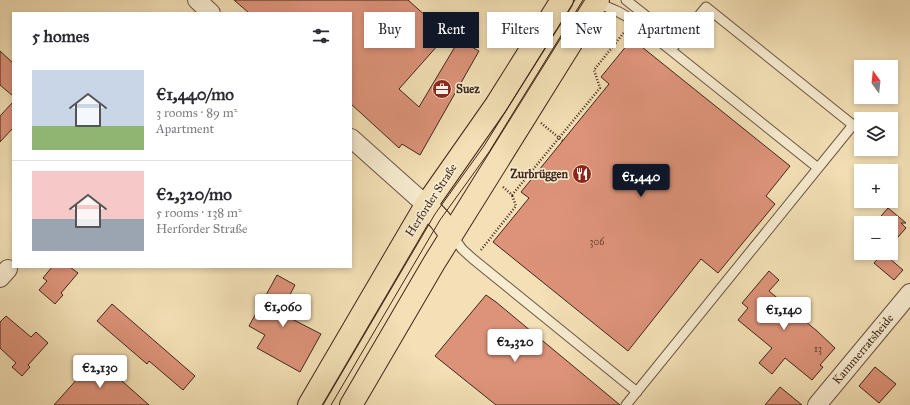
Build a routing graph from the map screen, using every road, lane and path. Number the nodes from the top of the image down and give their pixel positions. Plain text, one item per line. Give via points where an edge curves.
1 (197, 0) edge
2 (562, 0) edge
3 (626, 0) edge
4 (597, 2) edge
5 (210, 12) edge
6 (641, 12) edge
7 (702, 12) edge
8 (712, 12) edge
9 (714, 13) edge
10 (624, 32) edge
11 (671, 50) joint
12 (547, 128) dead end
13 (559, 138) junction
14 (352, 139) edge
15 (563, 141) dead end
16 (818, 168) junction
17 (500, 184) dead end
18 (512, 195) junction
19 (426, 205) junction
20 (452, 235) junction
21 (473, 259) junction
22 (910, 293) edge
23 (637, 392) junction
24 (309, 405) edge
25 (351, 405) edge
26 (626, 405) edge
27 (817, 405) edge

1 - 5 street
2 - 19 main road, Herforder Straße via 496,105
3 - 6 lane
4 - 11 lane via 624,14
4 - 20 main road
7 - 8 lane via 706,7
9 - 16 lane via 853,125
10 - 13 path via 594,70 600,88
11 - 16 lane
12 - 13 path
13 - 15 path
13 - 18 path
14 - 19 street
16 - 23 lane
17 - 18 path
18 - 21 path via 516,206
19 - 20 main road
19 - 24 main road, Herforder Straße
20 - 21 lane
20 - 25 main road
21 - 23 lane
22 - 27 street, Kammerratsheide
23 - 26 lane

